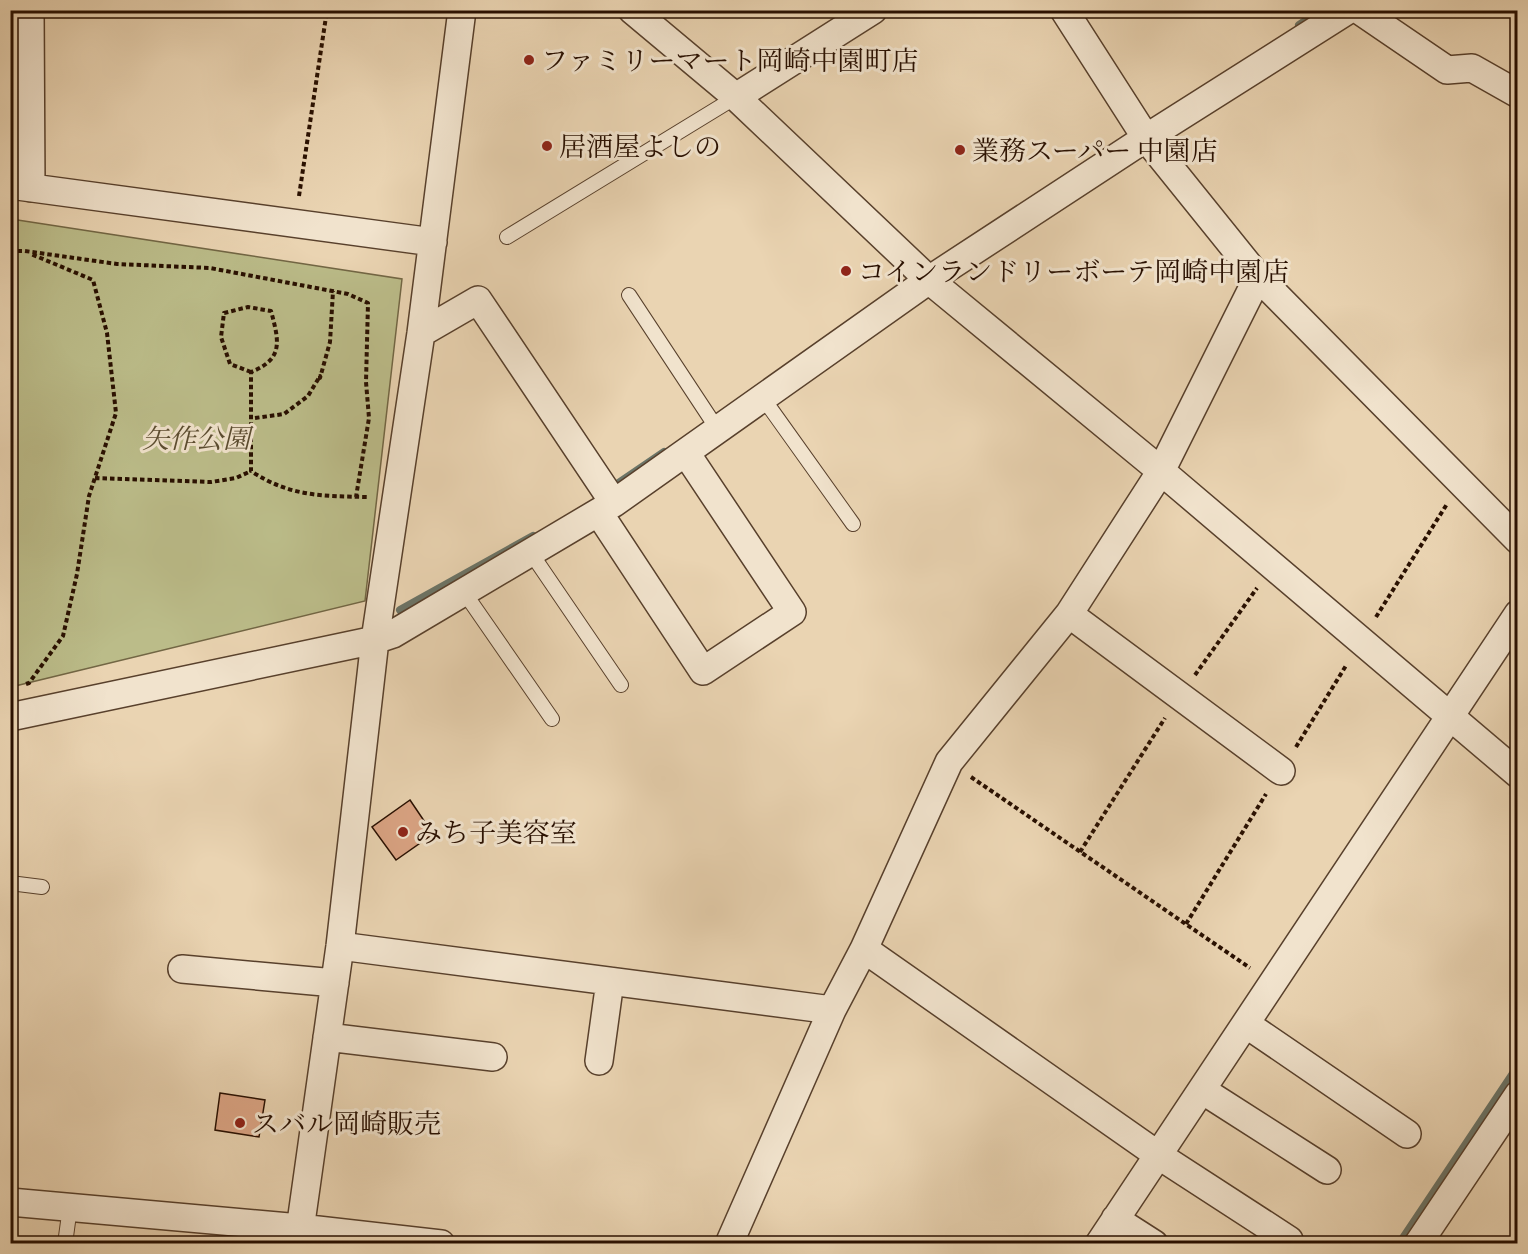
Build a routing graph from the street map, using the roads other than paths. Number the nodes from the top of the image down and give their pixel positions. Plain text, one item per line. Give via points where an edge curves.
1 (30, 10) edge
2 (462, 10) edge
3 (632, 10) edge
4 (1064, 10) edge
5 (1348, 10) edge
6 (1359, 10) edge
7 (860, 14) edge
8 (20, 46) edge
9 (1518, 94) edge
10 (736, 97) junction
11 (1146, 138) junction
12 (21, 187) edge
13 (507, 237) dead end
14 (433, 242) junction
15 (1258, 277) junction
16 (929, 280) junction
17 (629, 295) dead end
18 (421, 333) junction
19 (763, 398) junction
20 (718, 430) junction
21 (686, 453) junction
22 (1161, 471) junction
23 (607, 508) junction
24 (853, 524) dead end
25 (1518, 540) edge
26 (531, 553) junction
27 (464, 592) junction
28 (1069, 614) junction
29 (1518, 614) edge
30 (375, 640) junction
31 (621, 685) dead end
32 (1450, 716) junction
33 (10, 717) edge
34 (552, 718) dead end
35 (1281, 771) road end
36 (1518, 774) edge
37 (10, 883) edge
38 (42, 887) dead end
39 (340, 946) junction
40 (864, 949) junction
41 (182, 969) dead end
42 (610, 981) junction
43 (335, 983) junction
44 (832, 1010) junction
45 (1246, 1024) junction
46 (327, 1037) junction
47 (493, 1057) dead end
48 (599, 1061) dead end
49 (1202, 1090) junction
50 (1518, 1095) edge
51 (1508, 1130) edge
52 (1407, 1134) dead end
53 (1158, 1155) junction
54 (1327, 1170) dead end
55 (10, 1202) edge
56 (70, 1207) junction
57 (1115, 1219) junction
58 (299, 1236) edge
59 (1289, 1240) dead end
60 (65, 1244) edge
61 (441, 1244) edge
62 (729, 1244) edge
63 (1099, 1244) edge
64 (1154, 1244) edge
65 (1418, 1244) edge

1 - 8 street
2 - 14 street
3 - 10 street
4 - 11 street
5 - 11 street
6 - 9 street via 1447,70 1472,68
7 - 10 street
8 - 12 street
10 - 13 lane
10 - 16 street
11 - 15 street
11 - 16 street
12 - 14 street
14 - 18 street
15 - 22 street
15 - 25 street
16 - 19 street
16 - 22 street
17 - 20 lane
18 - 23 street via 478,300
18 - 30 street
19 - 20 street
19 - 24 lane
20 - 21 street
21 - 23 street
21 - 23 street via 792,612 703,671
22 - 28 street
22 - 32 street
23 - 26 street
26 - 27 street
26 - 31 lane
27 - 30 street via 393,634
27 - 34 lane
28 - 35 street
28 - 40 street via 949,762
29 - 32 street
30 - 33 street
30 - 39 street
32 - 36 street
32 - 45 street
37 - 38 lane
39 - 42 street
39 - 43 street
40 - 44 street
40 - 53 street
41 - 43 street
42 - 44 street
42 - 48 street
43 - 46 street
44 - 62 street
45 - 49 street
45 - 52 street
46 - 47 street
46 - 58 street
49 - 53 street
49 - 54 street
50 - 51 street
51 - 65 street
53 - 57 street
53 - 59 street
55 - 56 street
56 - 58 street
56 - 60 lane
57 - 63 street
57 - 64 street
58 - 61 street

